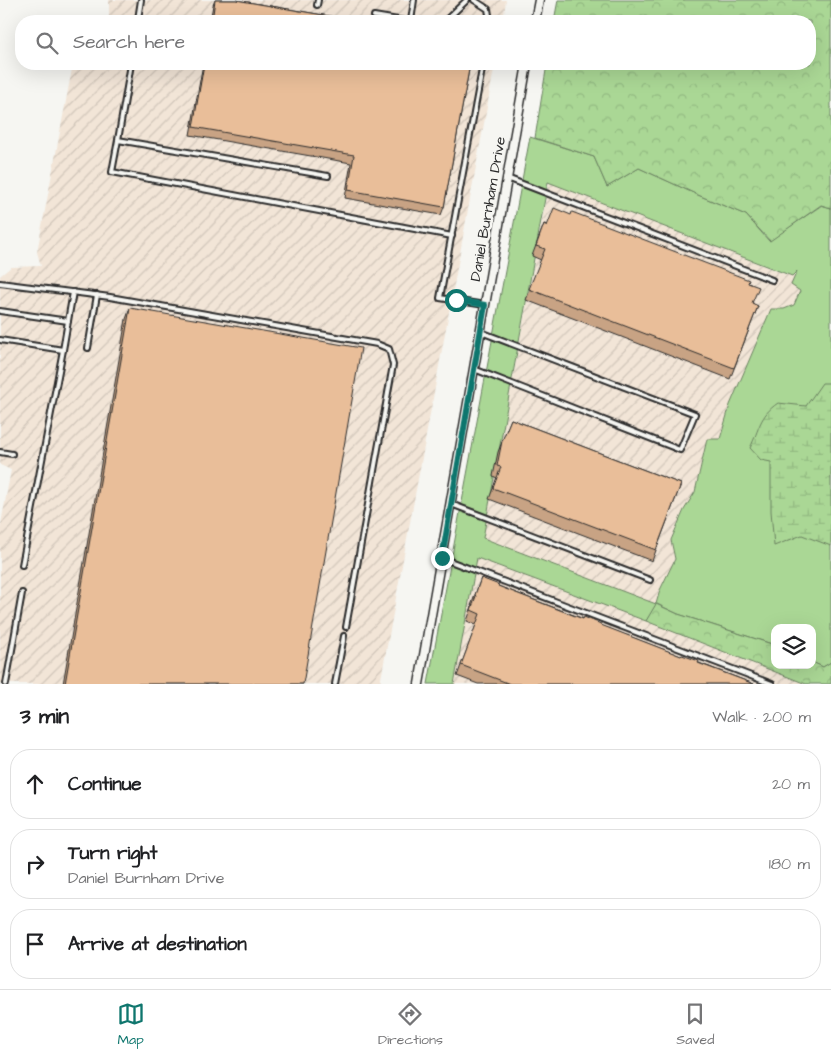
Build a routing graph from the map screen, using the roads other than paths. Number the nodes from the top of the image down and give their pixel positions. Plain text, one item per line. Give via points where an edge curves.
1 (141, 0) edge
2 (414, 0) edge
3 (468, 0) edge
4 (474, 0) edge
5 (538, 0) edge
6 (139, 15) edge
7 (412, 15) edge
8 (452, 15) edge
9 (489, 15) edge
10 (536, 15) edge
11 (129, 70) edge
12 (482, 70) edge
13 (526, 70) edge
14 (118, 140) junction
15 (328, 176) dead end
16 (507, 178) junction
17 (452, 236) junction
18 (772, 280) dead end
19 (1, 283) edge
20 (0, 290) edge
21 (73, 292) junction
22 (97, 295) junction
23 (485, 305) junction
24 (0, 310) edge
25 (68, 321) junction
26 (480, 332) junction
27 (0, 340) edge
28 (88, 348) dead end
29 (63, 350) junction
30 (474, 369) junction
31 (0, 452) edge
32 (12, 454) dead end
33 (451, 504) junction
34 (442, 558) junction
35 (22, 565) dead end
36 (650, 580) dead end
37 (22, 593) dead end
38 (346, 627) dead end
39 (344, 636) dead end
40 (6, 684) edge
41 (335, 684) edge
42 (419, 684) edge
43 (772, 684) edge

1 - 6 lane
2 - 7 lane
3 - 8 lane
4 - 9 lane via 488,9
5 - 10 street
11 - 14 lane
12 - 17 lane
13 - 16 street, Daniel Burnham Drive
14 - 15 lane
14 - 17 lane via 112,172
16 - 18 lane
16 - 23 street, Daniel Burnham Drive
17 - 23 lane via 440,298
19 - 20 lane
19 - 21 lane
21 - 22 lane
21 - 25 lane
22 - 28 lane
22 - 38 lane via 377,344 389,349 393,365
23 - 26 street, Daniel Burnham Drive
24 - 25 lane
25 - 29 lane
26 - 30 street, Daniel Burnham Drive
26 - 30 lane via 695,414 680,450
27 - 29 lane
29 - 35 lane
30 - 33 street, Daniel Burnham Drive
31 - 32 lane
33 - 34 street, Daniel Burnham Drive
33 - 36 lane
34 - 42 street, Daniel Burnham Drive
34 - 43 lane
37 - 40 lane
39 - 41 lane

